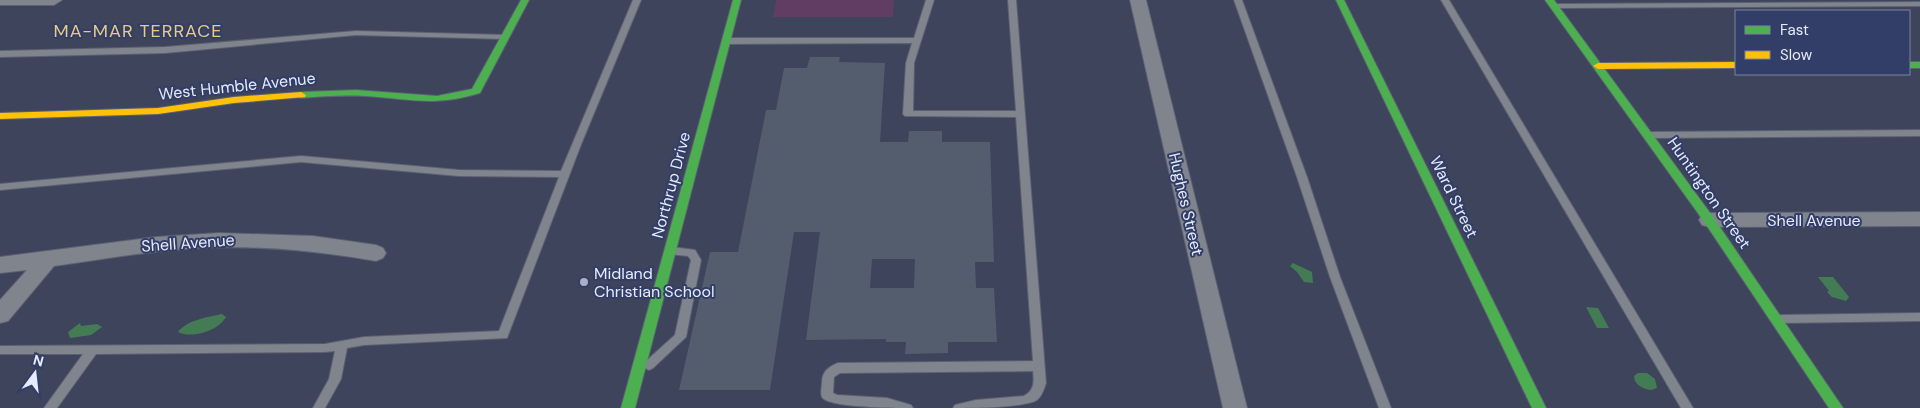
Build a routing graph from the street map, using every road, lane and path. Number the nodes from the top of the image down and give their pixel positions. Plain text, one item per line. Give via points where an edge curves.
1 (0, 0) edge
2 (54, 0) edge
3 (525, 0) edge
4 (637, 0) edge
5 (737, 0) edge
6 (930, 0) edge
7 (1012, 0) edge
8 (1138, 0) edge
9 (1238, 0) edge
10 (1340, 0) edge
11 (1445, 0) edge
12 (1551, 3) edge
13 (1920, 4) edge
14 (505, 37) junction
15 (918, 40) junction
16 (726, 41) junction
17 (0, 54) edge
18 (1735, 65) edge
19 (1598, 66) junction
20 (1020, 114) junction
21 (0, 116) edge
22 (1920, 133) edge
23 (1648, 135) junction
24 (565, 174) junction
25 (0, 187) edge
26 (1920, 219) edge
27 (1709, 220) junction
28 (670, 251) junction
29 (376, 253) dead end
30 (46, 262) junction
31 (0, 265) edge
32 (0, 315) edge
33 (1920, 317) edge
34 (1776, 319) junction
35 (342, 347) junction
36 (93, 349) junction
37 (0, 350) edge
38 (1038, 366) junction
39 (637, 375) junction
40 (50, 408) edge
41 (319, 408) edge
42 (628, 408) edge
43 (907, 408) edge
44 (959, 408) edge
45 (1235, 408) edge
46 (1384, 408) edge
47 (1539, 408) edge
48 (1687, 408) edge
49 (1836, 408) edge

1 - 2 street
3 - 14 street
4 - 24 lane
5 - 16 street, Northrup Drive
6 - 15 lane
7 - 20 lane
8 - 45 street, Hughes Street
9 - 46 lane
10 - 47 street, Ward Street
11 - 48 lane
12 - 13 lane
12 - 19 street, Huntington Street
14 - 17 lane via 356,33 165,50
14 - 21 street, West Humble Avenue via 476,91 452,99 308,94 158,110
15 - 16 lane
15 - 20 lane via 910,64 908,114
16 - 28 street, Northrup Drive
18 - 19 street
19 - 23 street, Huntington Street
20 - 38 lane
22 - 23 lane
23 - 27 street, Huntington Street
24 - 25 lane via 458,173 302,159
24 - 35 lane via 503,335 364,341
26 - 27 street, Shell Avenue
27 - 34 street, Huntington Street
28 - 39 street, Northrup Drive
28 - 39 lane via 691,253 696,260 680,337
29 - 30 street, Shell Avenue via 325,244 244,239 125,248
30 - 31 street, Shell Avenue
30 - 32 street
33 - 34 lane
34 - 49 street, Huntington Street
35 - 36 lane
35 - 41 lane via 335,379
36 - 37 lane
36 - 40 lane
38 - 43 lane via 838,368 828,375 827,396 833,403 844,406 892,404
38 - 44 lane via 1040,383 1037,393 1027,402
39 - 42 street, Northrup Drive

